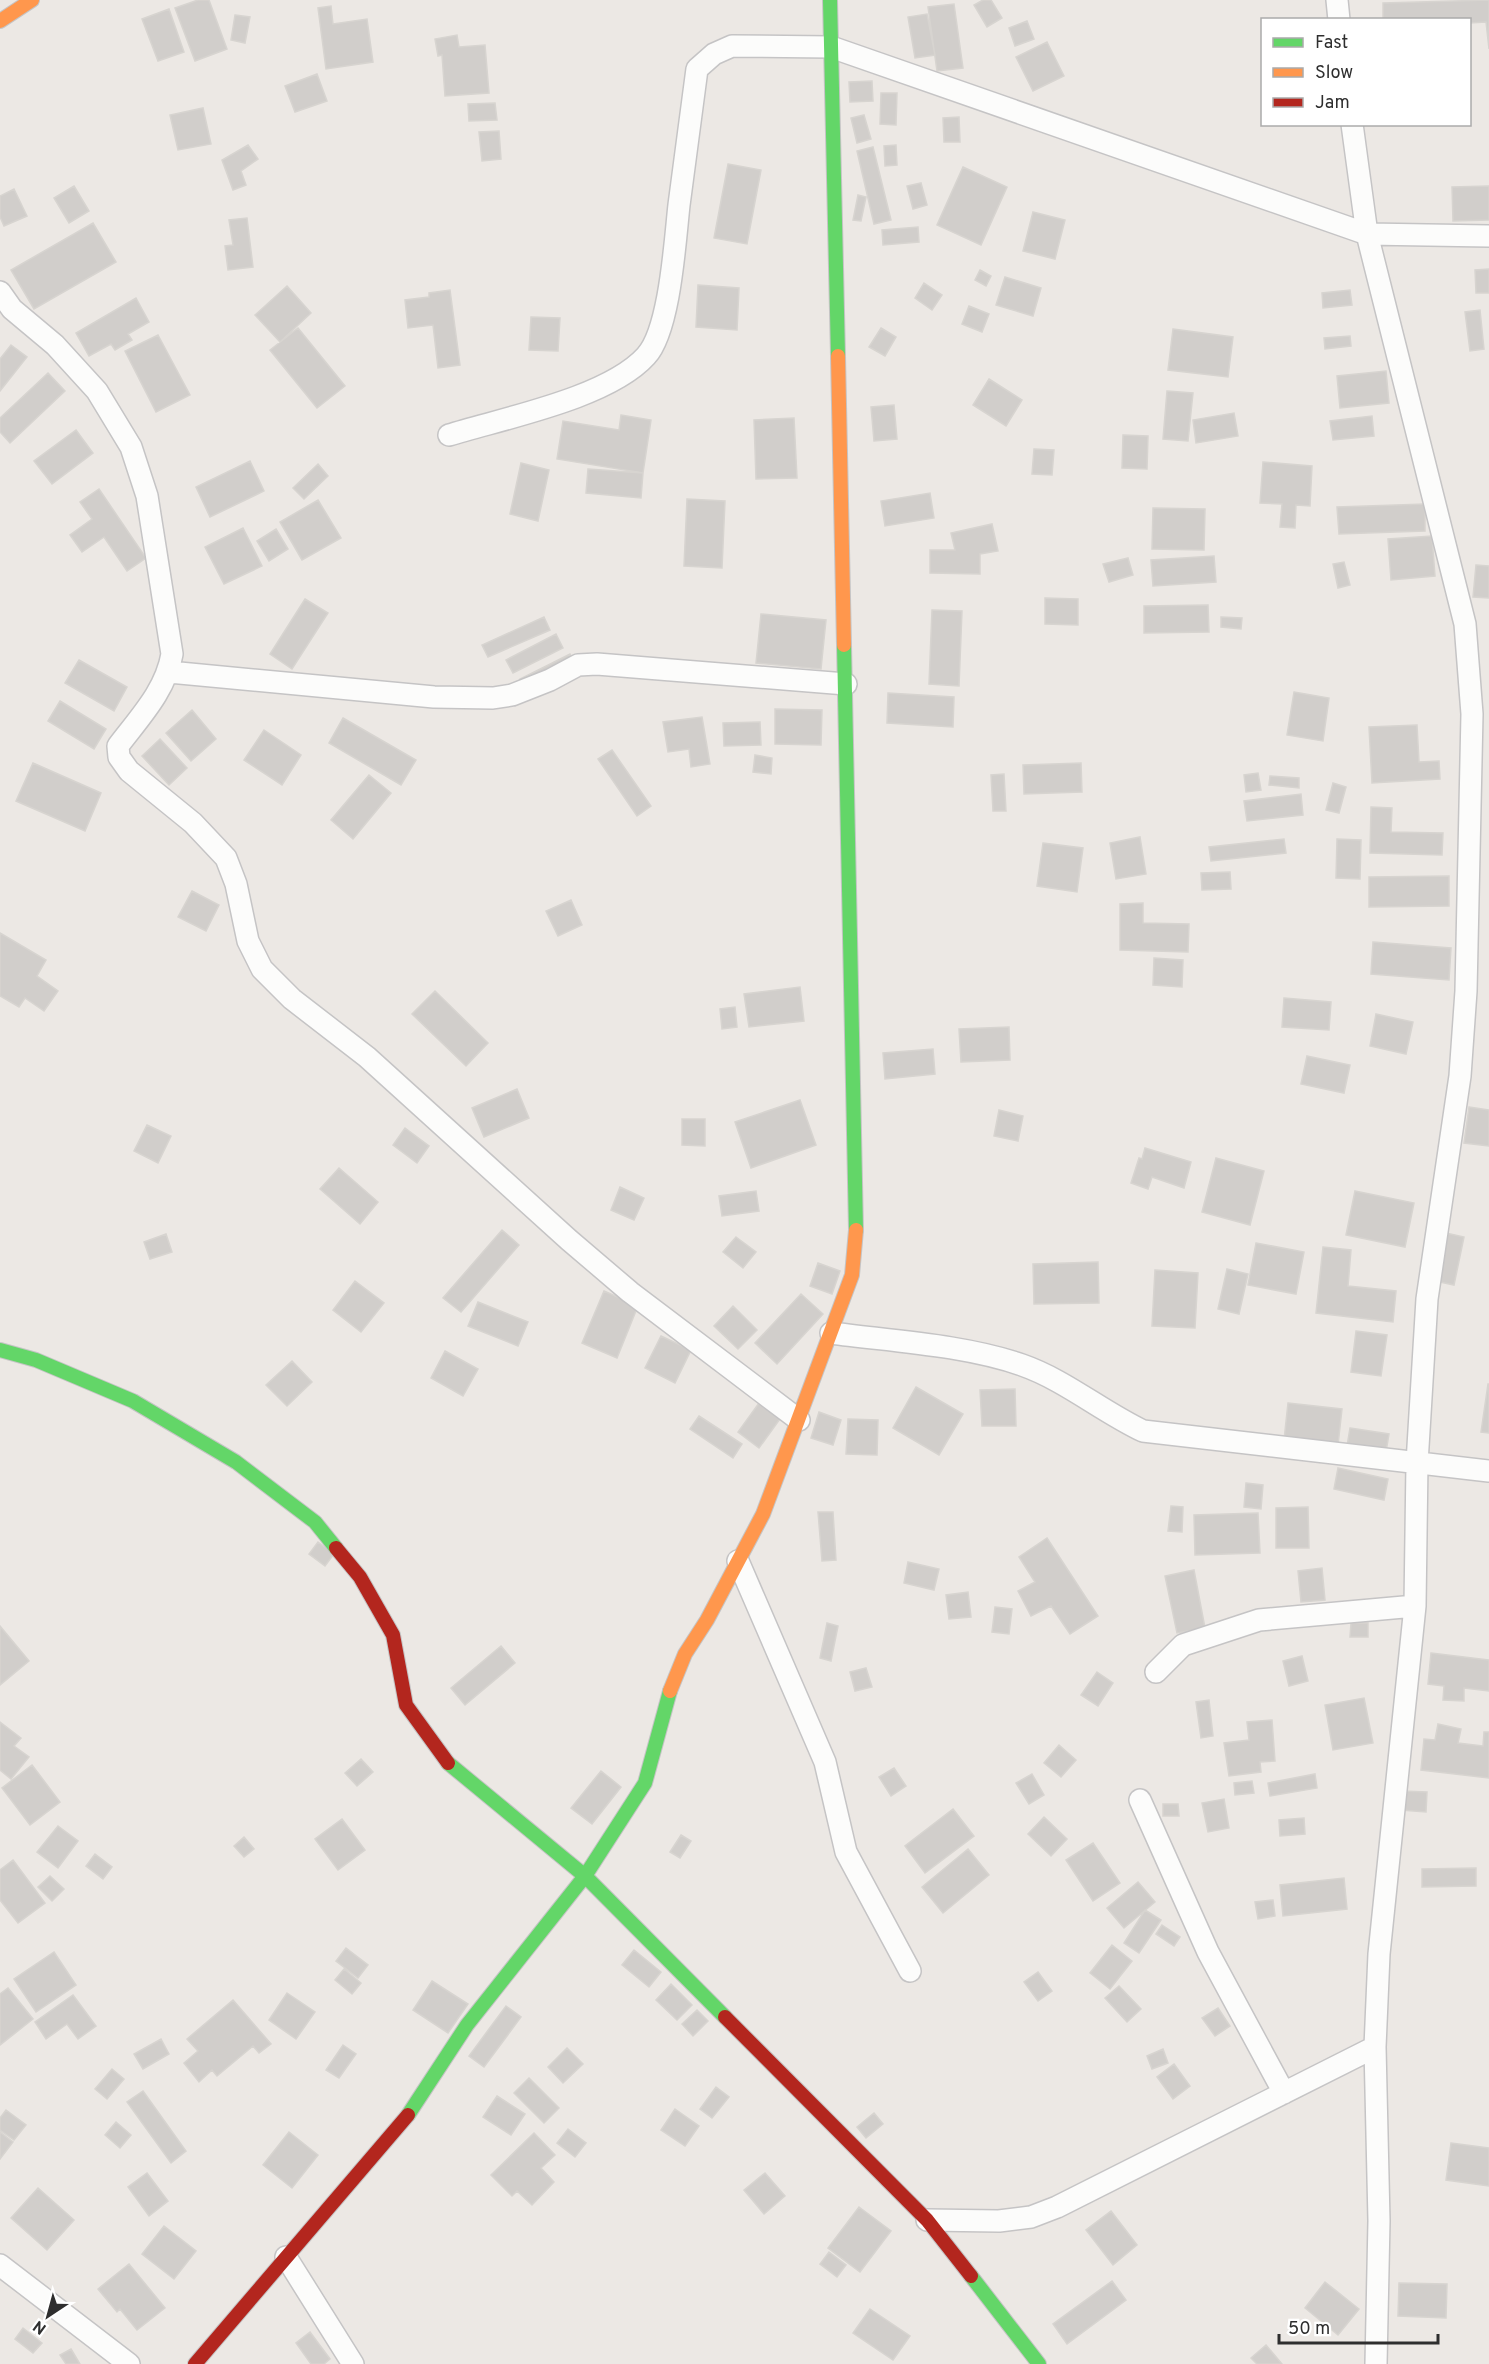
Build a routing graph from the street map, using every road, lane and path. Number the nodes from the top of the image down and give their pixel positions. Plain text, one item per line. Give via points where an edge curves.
1 (32, 0) edge
2 (831, 0) edge
3 (1337, 0) edge
4 (1339, 18) edge
5 (0, 21) edge
6 (831, 47) junction
7 (1352, 126) edge
8 (1367, 234) junction
9 (1489, 236) edge
10 (0, 292) edge
11 (449, 435) dead end
12 (169, 672) junction
13 (846, 684) junction
14 (1470, 781) junction
15 (1489, 800) edge
16 (831, 1333) junction
17 (0, 1350) edge
18 (799, 1420) junction
19 (1417, 1463) junction
20 (1489, 1471) edge
21 (738, 1561) junction
22 (1415, 1606) junction
23 (1156, 1672) dead end
24 (1140, 1800) dead end
25 (585, 1876) junction
26 (910, 1971) dead end
27 (1375, 2047) junction
28 (1284, 2093) junction
29 (927, 2220) junction
30 (286, 2257) junction
31 (0, 2265) edge
32 (129, 2364) edge
33 (195, 2364) edge
34 (353, 2364) edge
35 (1039, 2364) edge
36 (1376, 2364) edge

1 - 5 street
2 - 6 street
3 - 4 street
6 - 8 street
6 - 11 street via 732,46 714,54 697,69 670,275 660,329 647,355 621,376 580,396
6 - 13 street
7 - 8 street
8 - 9 street
8 - 14 street via 1466,624 1472,714
10 - 12 street via 12,309 55,345 98,391 131,447 147,496 172,654
12 - 13 street via 434,697 512,695 578,665 597,664
12 - 18 street via 118,746 119,757 129,771 193,823 226,858 248,941 262,969 292,999 367,1057 630,1292
13 - 16 street via 856,1224 852,1275
14 - 15 street
14 - 19 street via 1461,1076 1427,1299
16 - 18 street
16 - 19 street via 984,1354 1023,1365 1143,1431
17 - 25 street via 36,1360 133,1401 236,1462 315,1522 360,1577 393,1635 406,1705 443,1759
18 - 21 street via 763,1514
19 - 20 street
19 - 22 street
21 - 25 street via 685,1654 668,1695 645,1783
21 - 26 street via 825,1762 846,1852
22 - 23 street via 1259,1620 1183,1644
22 - 27 street via 1379,1954
24 - 28 street via 1208,1952
25 - 29 street
25 - 30 street via 467,2025 409,2114
27 - 28 street
27 - 36 street via 1379,2221
28 - 29 street via 1031,2217 999,2221
29 - 35 street
30 - 33 street
30 - 34 street
31 - 32 street

